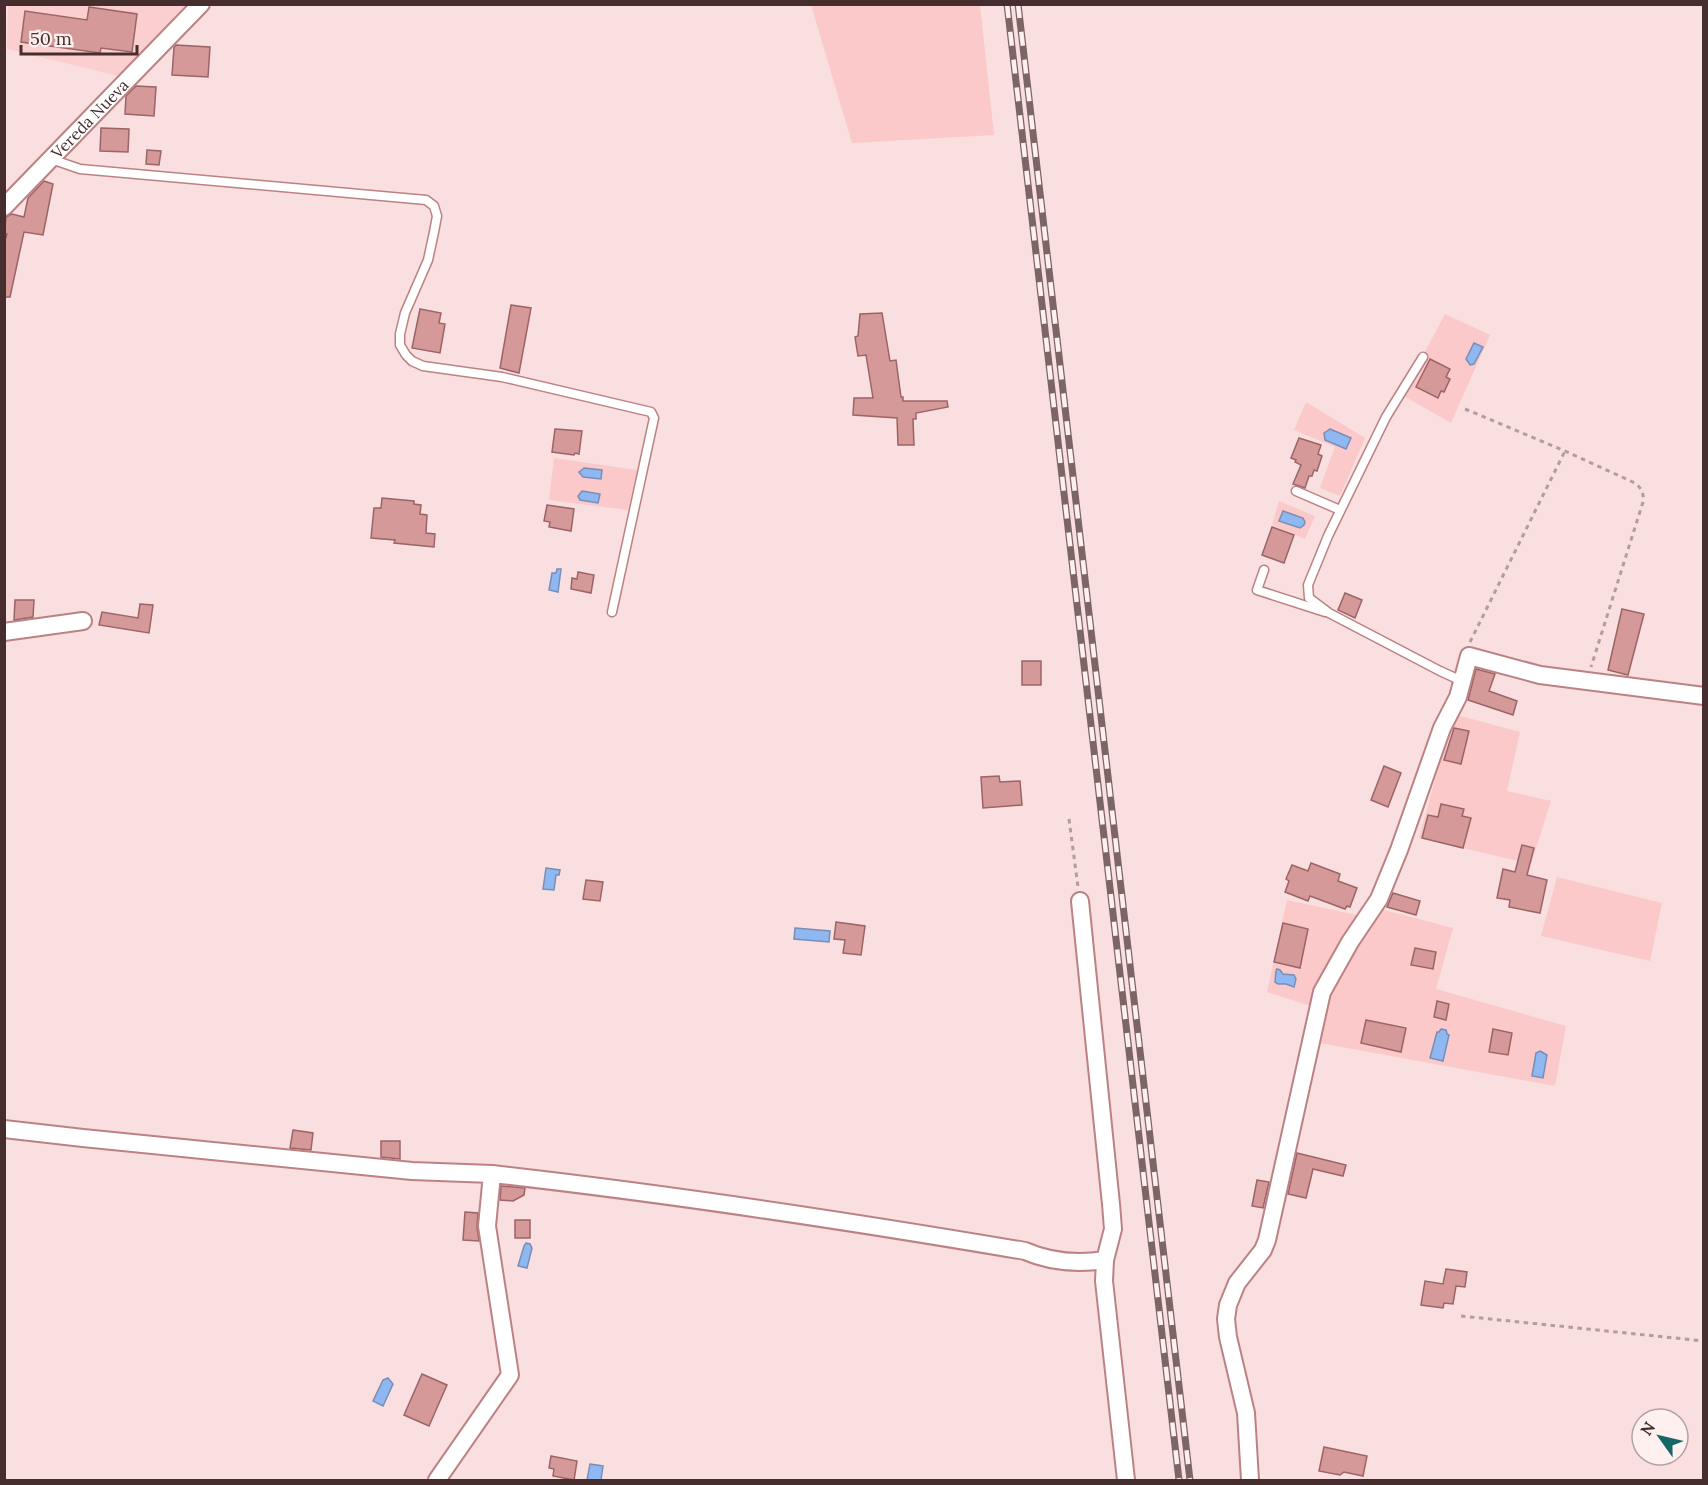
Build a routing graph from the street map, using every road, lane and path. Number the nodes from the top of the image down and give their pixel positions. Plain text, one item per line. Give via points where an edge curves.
1 (201, 4) edge
2 (50, 159) junction
3 (4, 207) edge
4 (1423, 357) dead end
5 (1465, 409) dead end
6 (1565, 451) junction
7 (1296, 491) dead end
8 (1340, 510) junction
9 (1264, 570) dead end
10 (612, 612) dead end
11 (1329, 613) junction
12 (82, 621) dead end
13 (4, 632) edge
14 (1469, 656) junction
15 (1462, 681) junction
16 (1590, 681) junction
17 (1704, 696) edge
18 (1069, 819) dead end
19 (1080, 901) joint
20 (4, 1129) edge
21 (492, 1174) junction
22 (1105, 1260) junction
23 (1461, 1316) dead end
24 (1704, 1341) edge
25 (437, 1480) edge
26 (1126, 1480) edge
27 (1250, 1480) edge

1 - 2 street, Vereda Nueva
2 - 3 street, Vereda Nueva
2 - 10 lane via 80,169 426,200 434,206 436,216 428,260 400,334 406,356 423,366 502,377 651,412 654,418
4 - 8 lane via 1386,417
5 - 6 path
6 - 14 path via 1472,636
6 - 16 path via 1635,483 1644,495
7 - 8 lane
8 - 11 lane via 1308,585 1308,598
9 - 11 lane via 1257,590
11 - 15 lane
12 - 13 street
14 - 15 street
14 - 16 street via 1540,675
15 - 27 street via 1379,899 1322,992 1267,1240 1237,1283 1228,1305 1228,1337 1246,1413
16 - 17 street
18 - 19 path
19 - 22 street via 1112,1204 1113,1229
20 - 21 street via 412,1171
21 - 22 street via 880,1226 1025,1251 1041,1258 1084,1263
21 - 25 street via 487,1226 510,1375
22 - 26 street
23 - 24 path

